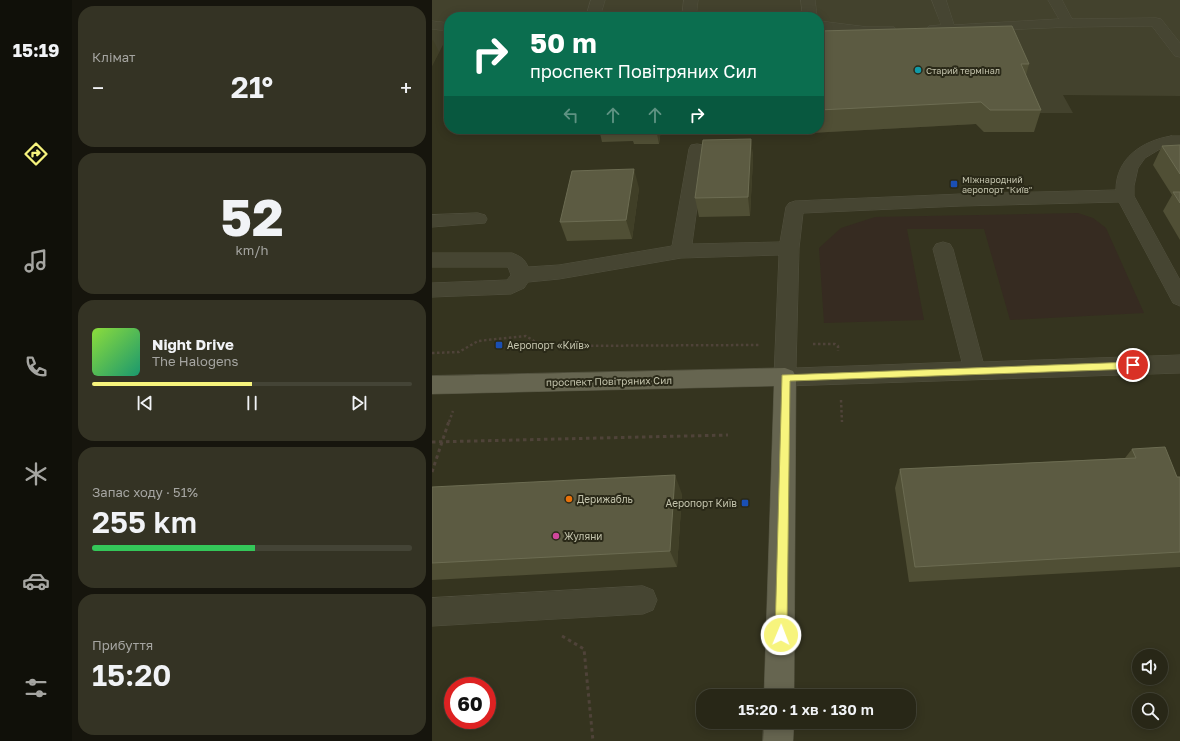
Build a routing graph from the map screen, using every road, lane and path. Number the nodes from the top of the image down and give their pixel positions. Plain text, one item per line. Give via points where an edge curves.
1 (598, 0) edge
2 (691, 0) edge
3 (808, 0) edge
4 (939, 0) edge
5 (1055, 0) edge
6 (594, 12) edge
7 (690, 12) edge
8 (809, 12) edge
9 (1068, 23) junction
10 (432, 25) edge
11 (444, 26) edge
12 (824, 26) edge
13 (920, 29) edge
14 (949, 29) junction
15 (904, 30) edge
16 (1180, 53) edge
17 (1180, 141) edge
18 (697, 149) dead end
19 (1125, 196) junction
20 (478, 219) dead end
21 (432, 221) edge
22 (788, 248) junction
23 (943, 249) dead end
24 (681, 252) junction
25 (432, 260) edge
26 (521, 275) junction
27 (432, 290) edge
28 (1180, 298) edge
29 (785, 344) junction
30 (432, 353) edge
31 (1180, 364) edge
32 (975, 371) junction
33 (839, 376) junction
34 (785, 377) junction
35 (432, 385) edge
36 (453, 411) dead end
37 (842, 422) dead end
38 (728, 435) dead end
39 (432, 442) edge
40 (442, 442) junction
41 (432, 472) edge
42 (643, 600) dead end
43 (432, 612) edge
44 (558, 634) dead end
45 (779, 689) edge
46 (779, 729) edge
47 (593, 741) edge
48 (778, 741) edge

1 - 6 street
2 - 7 street
3 - 8 street
4 - 14 street
5 - 9 street
9 - 14 street
9 - 16 street via 1156,22
10 - 11 street
12 - 15 street via 867,31
13 - 14 street
17 - 19 street via 1158,144 1140,151 1125,178
18 - 24 street
19 - 22 street via 795,207
19 - 28 street
20 - 21 street
22 - 24 street
22 - 29 street
23 - 32 street
24 - 26 street via 559,272
25 - 26 street via 512,260 518,265
26 - 27 street via 517,283 511,287
29 - 30 path via 542,346 526,336 478,341 459,352
29 - 33 path via 837,345
29 - 34 street
31 - 32 street, проспект Повітряних Сил
32 - 33 street, проспект Повітряних Сил
33 - 34 street, проспект Повітряних Сил
33 - 37 path
34 - 35 main road, проспект Повітряних Сил
34 - 45 main road
36 - 40 path
38 - 40 path
39 - 40 path
40 - 41 path
42 - 43 street
44 - 47 path via 584,649
46 - 48 main road

